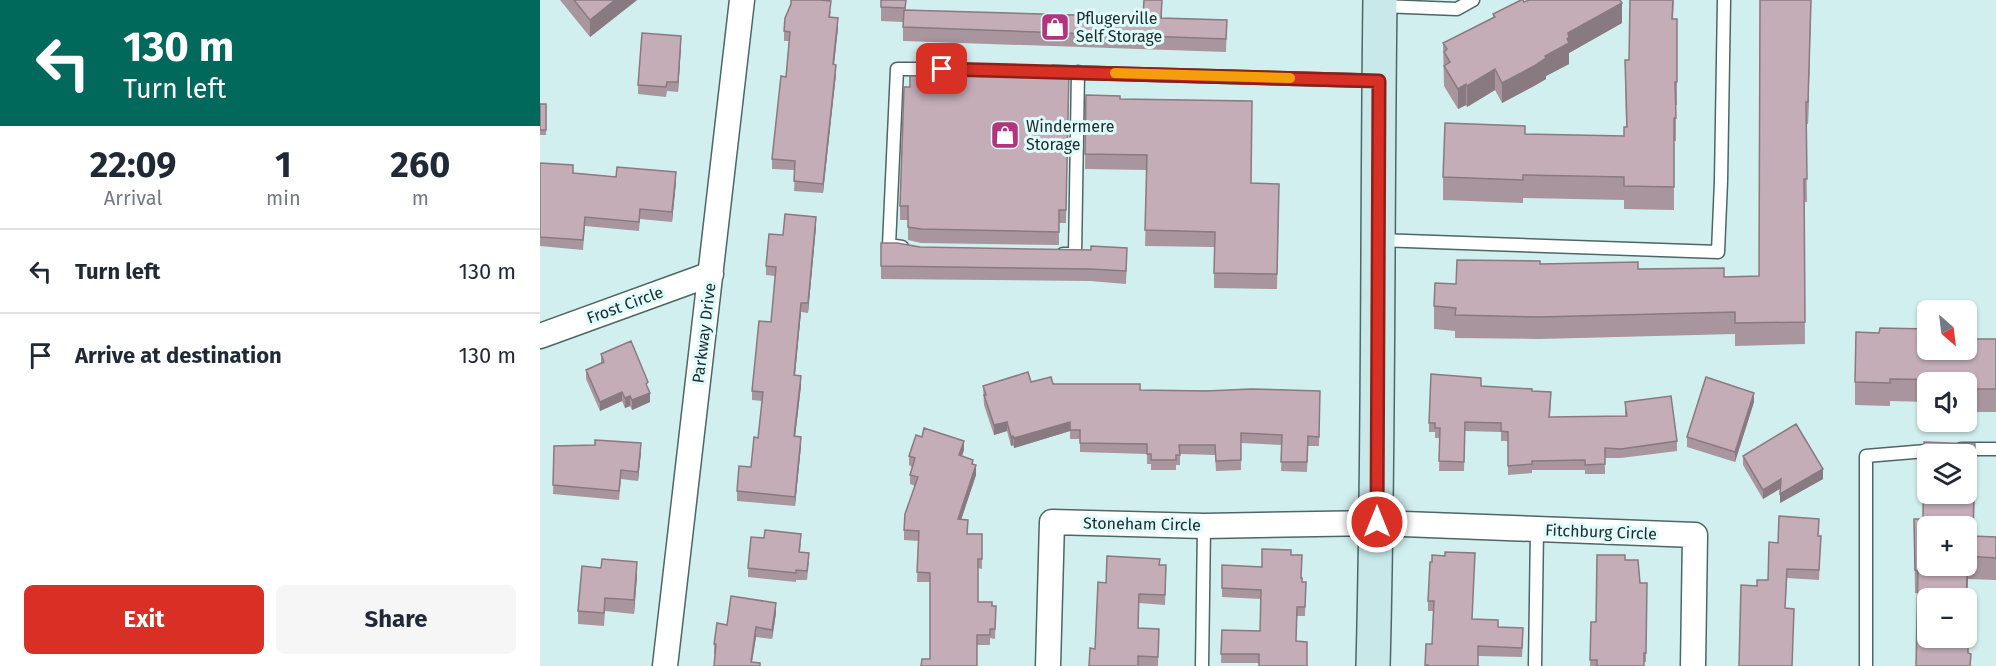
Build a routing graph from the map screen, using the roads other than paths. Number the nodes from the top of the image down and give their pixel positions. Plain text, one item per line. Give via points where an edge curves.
1 (742, 0) edge
2 (1473, 0) edge
3 (1724, 0) edge
4 (1380, 3) edge
5 (954, 70) edge
6 (1044, 71) edge
7 (1078, 72) junction
8 (1379, 81) junction
9 (1377, 240) junction
10 (910, 249) edge
11 (1052, 253) edge
12 (711, 274) junction
13 (540, 336) edge
14 (1996, 449) edge
15 (1377, 522) junction
16 (1204, 526) junction
17 (1537, 529) junction
18 (665, 666) edge
19 (1048, 666) edge
20 (1202, 666) edge
21 (1373, 666) edge
22 (1535, 666) edge
23 (1693, 666) edge
24 (1866, 666) edge

1 - 12 street, Parkway Drive
2 - 4 lane via 1457,9
3 - 9 lane via 1718,252
4 - 8 street
5 - 10 lane via 897,69 890,244
6 - 7 lane
7 - 8 lane
7 - 11 lane via 1076,254
8 - 9 street
9 - 15 street
12 - 13 street, Frost Circle
12 - 18 street, Parkway Drive
14 - 24 lane via 1866,456
15 - 16 street, Stoneham Circle
15 - 17 street, Fitchburg Circle
15 - 21 street
16 - 19 street, Stoneham Circle via 1052,522
16 - 20 lane
17 - 22 lane
17 - 23 street, Fitchburg Circle via 1695,536

